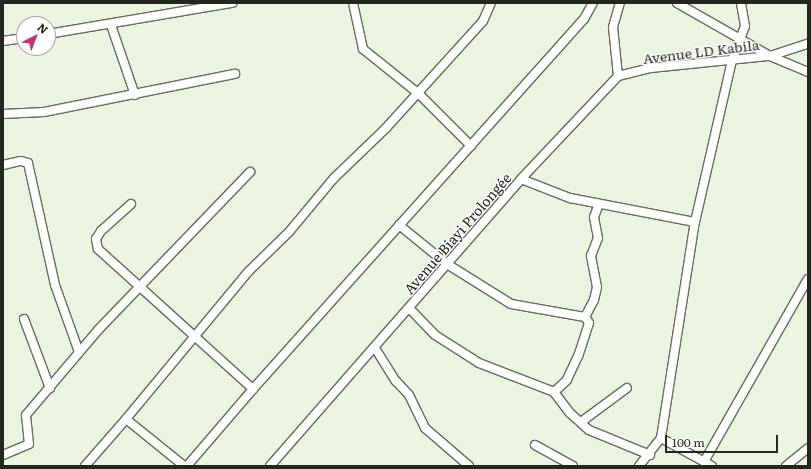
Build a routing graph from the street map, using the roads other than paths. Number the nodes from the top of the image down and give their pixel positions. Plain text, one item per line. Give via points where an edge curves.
1 (232, 3) edge
2 (353, 3) edge
3 (491, 3) edge
4 (593, 3) edge
5 (620, 3) edge
6 (677, 3) edge
7 (740, 3) edge
8 (111, 25) junction
9 (56, 33) edge
10 (16, 39) edge
11 (740, 40) junction
12 (3, 41) edge
13 (808, 44) edge
14 (770, 56) junction
15 (732, 60) junction
16 (808, 72) edge
17 (235, 74) dead end
18 (618, 76) junction
19 (418, 92) junction
20 (135, 95) junction
21 (3, 114) edge
22 (471, 146) junction
23 (3, 165) edge
24 (250, 172) dead end
25 (521, 179) junction
26 (131, 204) dead end
27 (598, 204) junction
28 (695, 222) junction
29 (399, 225) junction
30 (447, 264) junction
31 (808, 279) edge
32 (140, 287) junction
33 (409, 308) junction
34 (584, 317) junction
35 (24, 319) dead end
36 (195, 338) junction
37 (375, 348) junction
38 (79, 352) junction
39 (50, 388) junction
40 (627, 388) dead end
41 (253, 389) junction
42 (554, 392) junction
43 (126, 419) junction
44 (581, 422) junction
45 (661, 438) junction
46 (535, 445) dead end
47 (808, 448) edge
48 (650, 454) junction
49 (3, 455) edge
50 (705, 460) junction
51 (85, 466) edge
52 (184, 466) edge
53 (187, 466) edge
54 (270, 466) edge
55 (469, 466) edge
56 (573, 466) edge
57 (639, 466) edge
58 (712, 466) edge
59 (786, 466) edge

1 - 8 street
2 - 19 street via 363,49
3 - 19 street via 483,21
4 - 22 street via 584,19
5 - 18 street via 614,27
6 - 11 street
7 - 11 street via 745,26
8 - 9 street
8 - 20 street
10 - 12 street
11 - 14 street
11 - 15 street
13 - 14 street
14 - 15 street, Avenue LD Kabila
14 - 16 street, Avenue LD Kabila
15 - 18 street, Avenue LD Kabila via 651,68
15 - 28 street
17 - 20 street
18 - 25 street, Avenue Biayi Prolongée
19 - 22 street
19 - 36 street via 249,271
20 - 21 street via 44,112
22 - 29 street
23 - 38 street via 20,161 28,163 53,279
24 - 32 street
25 - 27 street via 570,198
25 - 30 street, Avenue Biayi Prolongée
26 - 32 street via 101,231 96,244
27 - 28 street
27 - 34 street via 594,217 598,238 591,256 596,288 594,300
28 - 45 street
29 - 30 street
29 - 41 street
30 - 33 street, Avenue Biayi Prolongée
30 - 34 street via 511,304
31 - 50 street
32 - 36 street
32 - 38 street
33 - 37 street, Avenue Biayi Prolongée
33 - 42 street via 434,335 479,363
34 - 42 street via 589,323 578,356 567,380
35 - 39 street
36 - 41 street
36 - 43 street
37 - 54 street, Avenue Biayi Prolongée
37 - 55 street via 396,381 409,395 425,428
38 - 39 street
39 - 49 street via 24,418 29,444
40 - 44 street
41 - 53 street
42 - 44 street
43 - 51 street
43 - 52 street
44 - 48 street via 590,430
45 - 48 street
45 - 50 street
46 - 56 street
47 - 59 street
48 - 57 street
50 - 58 street

